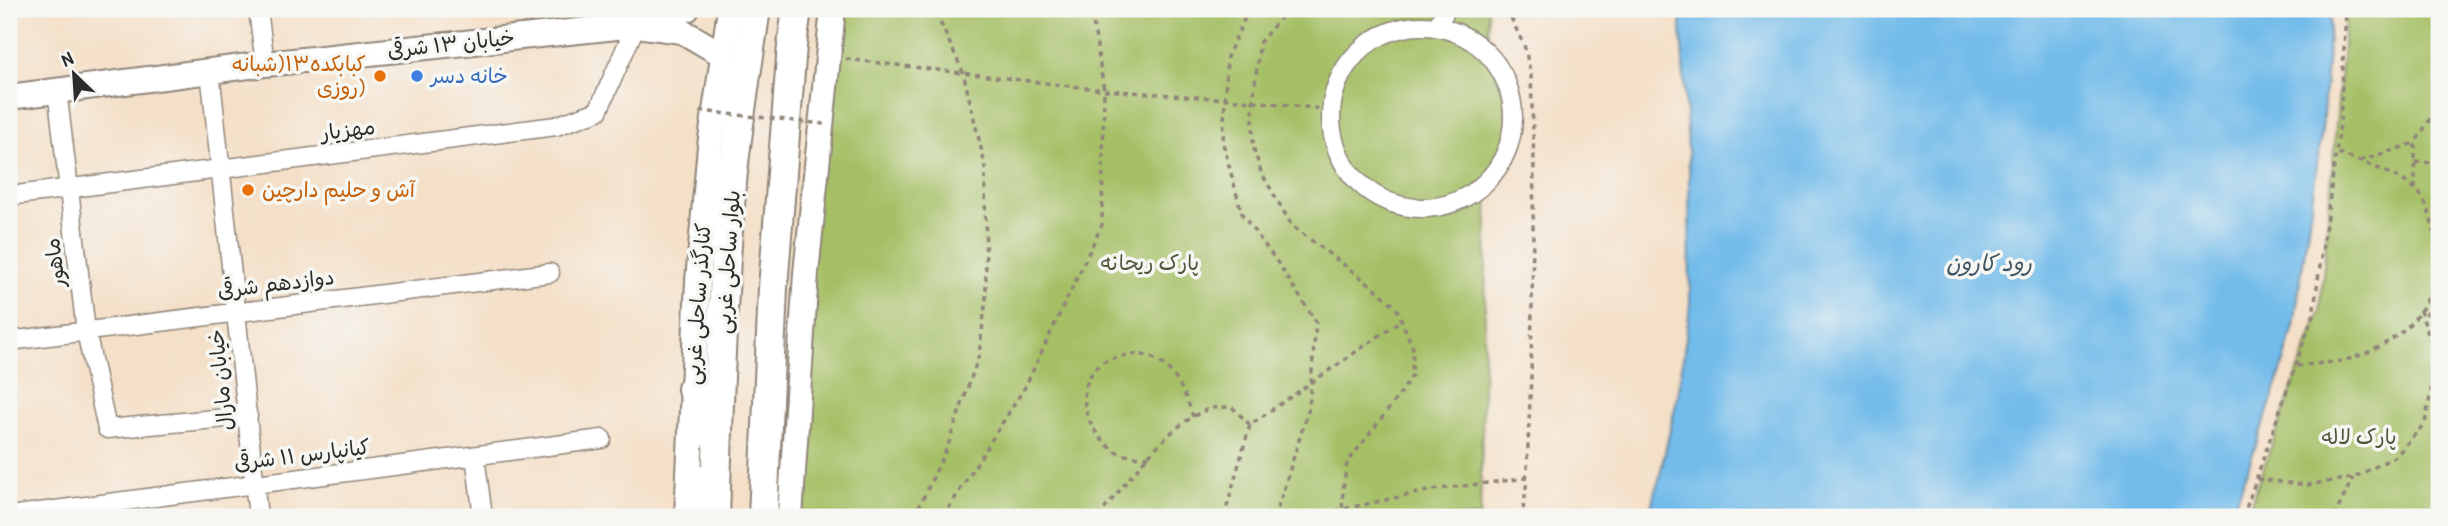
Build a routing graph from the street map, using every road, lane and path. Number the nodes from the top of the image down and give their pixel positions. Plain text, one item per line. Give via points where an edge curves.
1 (258, 9) edge
2 (687, 9) edge
3 (730, 9) edge
4 (756, 9) edge
5 (797, 9) edge
6 (833, 9) edge
7 (934, 9) edge
8 (1091, 9) edge
9 (1249, 9) edge
10 (1287, 9) edge
11 (1446, 9) edge
12 (1507, 9) edge
13 (2346, 9) edge
14 (637, 17) edge
15 (1437, 27) junction
16 (723, 55) junction
17 (828, 57) junction
18 (265, 64) junction
19 (210, 71) junction
20 (964, 72) junction
21 (57, 90) junction
22 (1104, 90) junction
23 (9, 97) edge
24 (1225, 99) junction
25 (1253, 101) junction
26 (2439, 105) edge
27 (1331, 110) junction
28 (700, 111) dead end
29 (824, 124) dead end
30 (2415, 143) junction
31 (2336, 152) junction
32 (2360, 161) junction
33 (2415, 162) junction
34 (2439, 163) edge
35 (221, 169) junction
36 (69, 188) junction
37 (2415, 189) junction
38 (9, 196) edge
39 (550, 273) dead end
40 (2420, 311) junction
41 (237, 312) junction
42 (2439, 318) edge
43 (1402, 320) junction
44 (86, 331) junction
45 (9, 341) edge
46 (2296, 366) junction
47 (2439, 375) edge
48 (2432, 381) junction
49 (1311, 384) junction
50 (692, 389) junction
51 (248, 415) junction
52 (1194, 417) junction
53 (1250, 425) junction
54 (602, 439) dead end
55 (718, 449) junction
56 (475, 456) junction
57 (1149, 457) junction
58 (1527, 478) junction
59 (2353, 478) junction
60 (2257, 479) junction
61 (256, 484) junction
62 (1342, 508) junction
63 (9, 516) edge
64 (258, 517) edge
65 (483, 517) edge
66 (687, 517) edge
67 (695, 517) edge
68 (715, 517) edge
69 (762, 517) edge
70 (790, 517) edge
71 (914, 517) edge
72 (943, 517) edge
73 (1098, 517) edge
74 (1224, 517) edge
75 (1277, 517) edge
76 (1306, 517) edge
77 (1342, 517) edge
78 (1522, 517) edge
79 (2243, 517) edge
80 (2334, 517) edge

1 - 18 street
2 - 14 street, خیابان ۱۳ شرقی
3 - 16 street, کنارگذر ساحلی غربی
4 - 55 main road, بلوار ساحلی غربی via 733,173
5 - 69 main road via 773,288
6 - 17 street
7 - 20 path
8 - 22 path
9 - 24 path via 1227,57
10 - 25 path via 1260,41
11 - 15 street
12 - 58 path via 1525,48 1531,76 1534,137
13 - 31 path
14 - 16 street, خیابان ۱۳ شرقی via 682,31
14 - 18 street, خیابان ۱۳ شرقی
14 - 35 street, مهزیار via 598,111 556,126
15 - 27 street via 1407,27 1378,37 1355,56 1338,81
15 - 27 street via 1464,36 1487,52 1504,75 1513,102 1513,130 1504,157 1488,180 1466,197 1439,207 1411,208 1385,200 1361,185 1343,164 1333,138
16 - 50 street, کنارگذر ساحلی غربی via 710,146
17 - 20 path
17 - 70 street via 806,273
18 - 19 street, خیابان ۱۳ شرقی
19 - 21 street, خیابان ۱۳ شرقی
19 - 35 street, خیابان مارال
20 - 22 path
20 - 71 path via 985,165 986,299 979,355 947,448
21 - 23 street, خیابان ۱۳ شرقی
21 - 36 street, ماهور
22 - 24 path
22 - 72 path via 1102,225 1025,387
24 - 25 path
24 - 49 path via 1223,143 1242,214 1316,322
25 - 27 path
25 - 43 path via 1253,146 1261,172 1292,226 1376,288 1396,307
26 - 30 path
28 - 29 path, bridge
30 - 32 path
30 - 33 path
31 - 32 path
31 - 46 path via 2313,315
32 - 37 path
33 - 34 path
33 - 37 path
35 - 36 street, مهزیار
35 - 41 street, خیابان مارال
36 - 38 street, مهزیار
36 - 44 street, ماهور
37 - 40 path via 2430,213 2438,245 2430,298
39 - 41 street, دوازدهم شرقی
40 - 42 path
40 - 46 path via 2408,327 2379,348 2344,360
40 - 48 path via 2434,350
41 - 44 street, دوازدهم شرقی
41 - 51 street, خیابان مارال
43 - 49 path
43 - 62 path via 1413,348 1412,375 1347,463
44 - 45 street, دوازدهم شرقی
44 - 51 street, ماهور via 107,429
46 - 60 path
47 - 48 path
48 - 59 path via 2425,424 2396,456
49 - 53 path
49 - 75 path via 1309,408
50 - 55 main road
50 - 66 street, کنارگذر ساحلی غربی
51 - 61 street, خیابان مارال
52 - 53 path via 1208,409 1233,407
52 - 57 path
52 - 57 path via 1185,391 1163,361 1132,353 1100,363 1084,388 1086,416 1118,453
53 - 74 path
54 - 56 street, کیانپارس ۱۱ شرقی
55 - 67 main road
55 - 68 main road, بلوار ساحلی غربی
56 - 61 street, کیانپارس ۱۱ شرقی
56 - 65 street
57 - 73 path
58 - 62 path via 1432,489
58 - 78 path
59 - 60 path via 2306,485
59 - 80 path
60 - 79 path
61 - 63 street, کیانپارس ۱۱ شرقی
61 - 64 street, خیابان مارال
62 - 76 path
62 - 77 path

